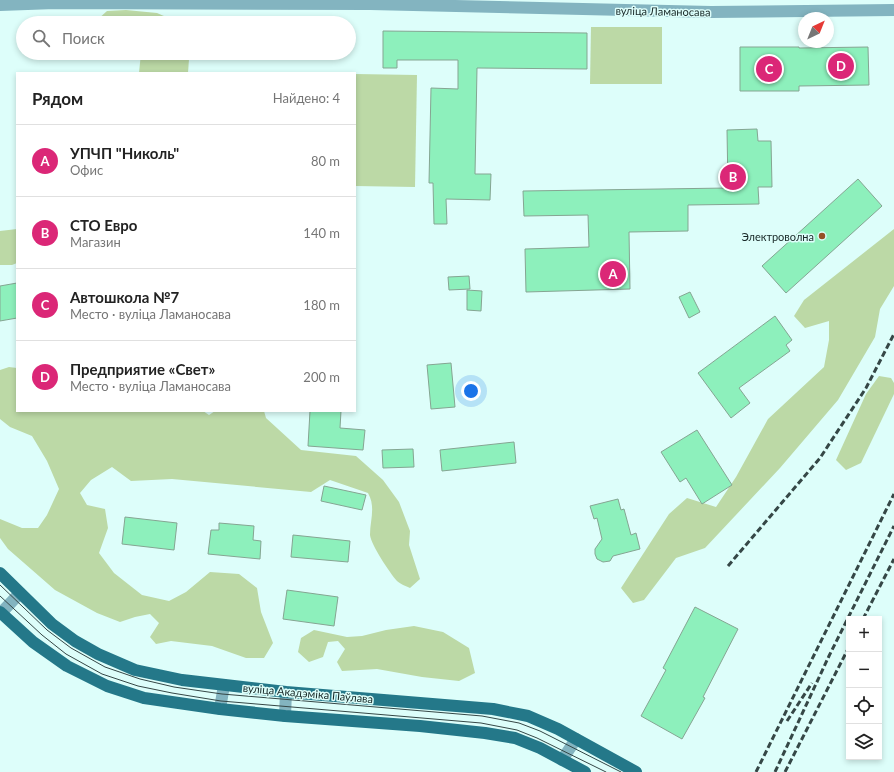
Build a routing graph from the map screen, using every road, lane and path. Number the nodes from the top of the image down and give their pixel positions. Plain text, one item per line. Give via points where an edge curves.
1 (712, 0) edge
2 (312, 2) edge
3 (0, 5) edge
4 (894, 10) edge
5 (711, 12) junction
6 (0, 573) edge
7 (20, 592) junction
8 (1, 613) edge
9 (224, 685) junction
10 (286, 692) junction
11 (220, 709) junction
12 (285, 716) junction
13 (576, 739) junction
14 (562, 760) junction
15 (585, 772) edge
16 (636, 772) edge

1 - 5 street
2 - 3 street, вуліца Ламаносава
2 - 5 street, вуліца Ламаносава
4 - 5 street, вуліца Ламаносава
6 - 7 main road, вуліца Акадэміка Паўлава
7 - 8 street
7 - 9 main road, вуліца Акадэміка Паўлава via 52,624 98,654 135,670 182,680
8 - 11 main road via 33,642 67,666 107,686 144,698
9 - 10 main road, вуліца Акадэміка Паўлава
9 - 11 street
10 - 12 street
10 - 13 main road, вуліца Акадэміка Паўлава via 493,709 528,716
11 - 12 main road
12 - 14 main road via 486,732 514,738
13 - 14 street
13 - 16 main road, вуліца Акадэміка Паўлава
14 - 15 main road

